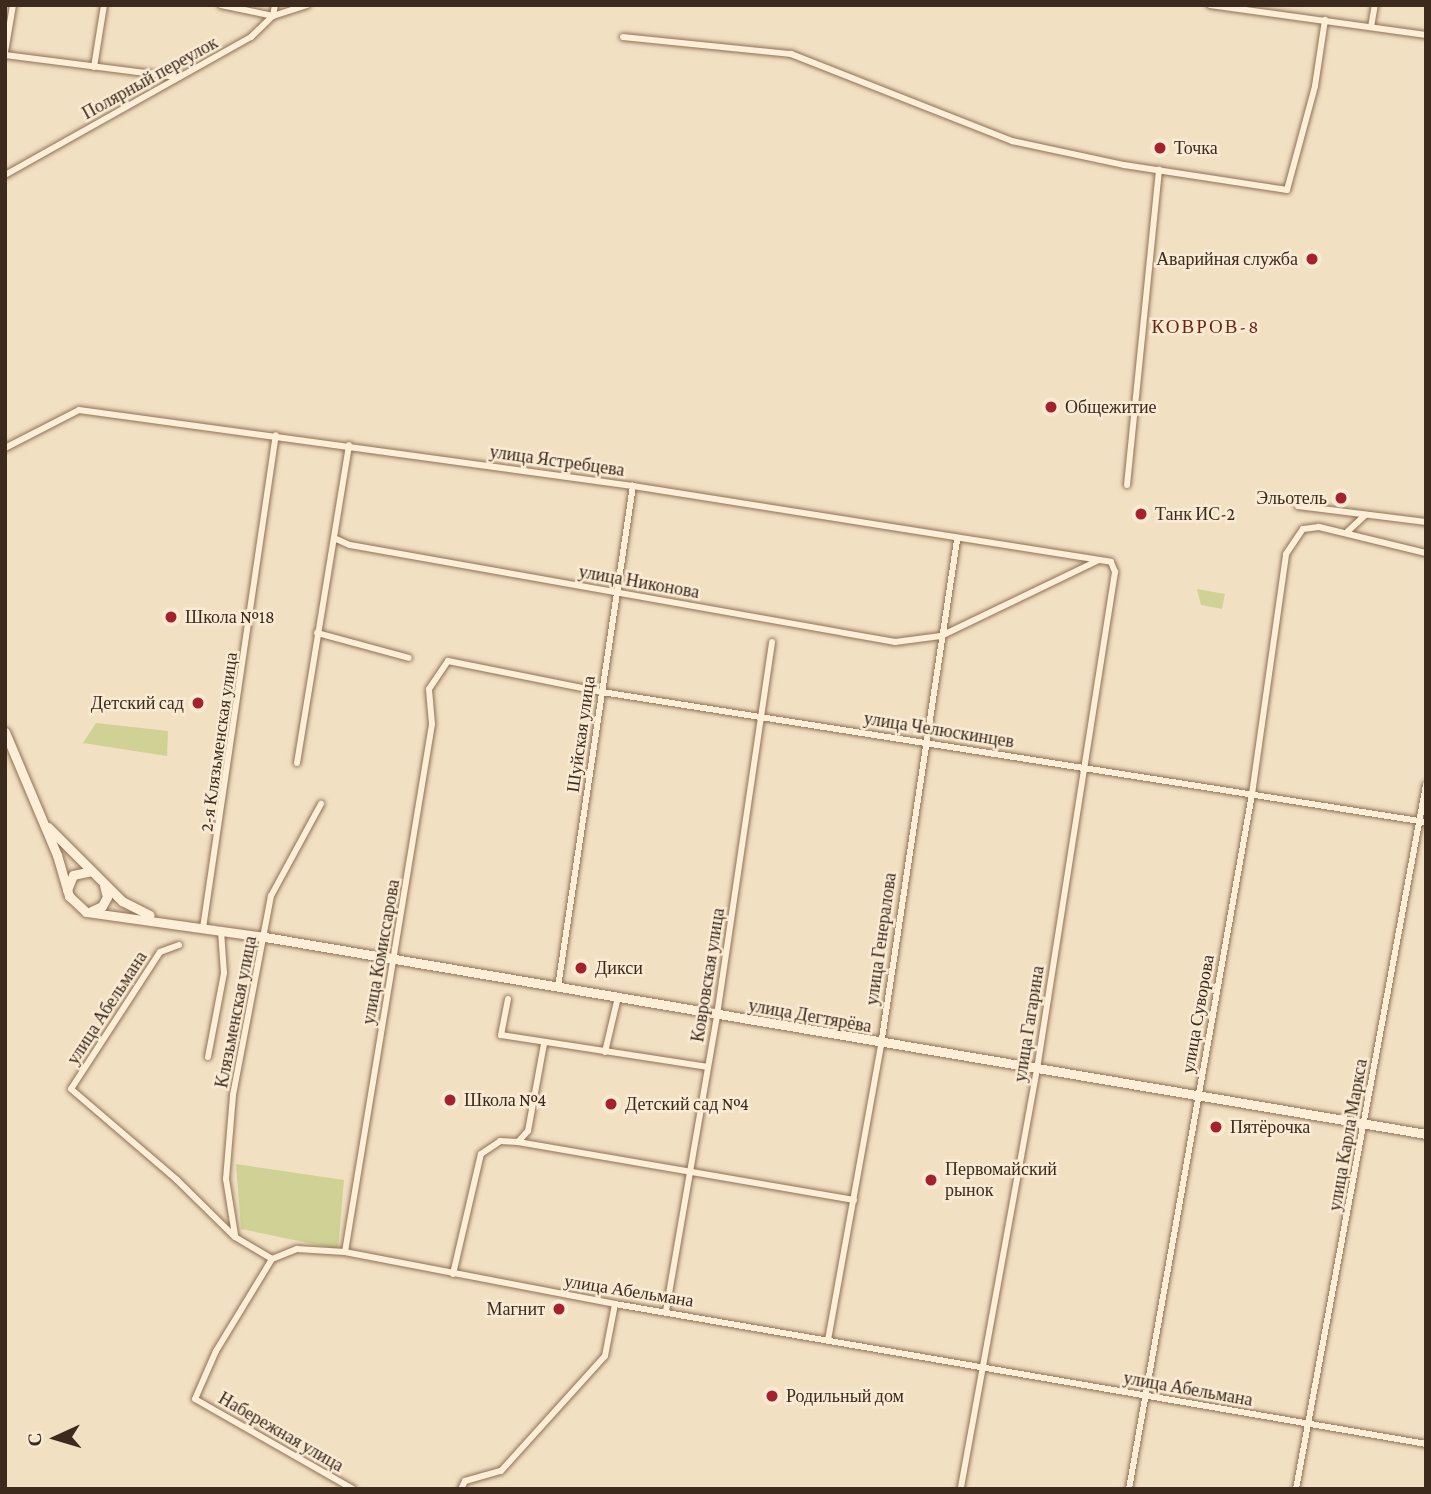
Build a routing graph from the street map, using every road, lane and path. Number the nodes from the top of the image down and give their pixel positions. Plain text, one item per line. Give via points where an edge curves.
1 (13, 5) edge
2 (104, 5) edge
3 (221, 5) edge
4 (275, 5) edge
5 (307, 5) edge
6 (1210, 5) edge
7 (1293, 5) edge
8 (1375, 5) edge
9 (273, 16) junction
10 (1294, 16) junction
11 (1325, 20) junction
12 (1371, 27) junction
13 (1426, 35) edge
14 (623, 37) dead end
15 (5, 53) edge
16 (94, 66) junction
17 (178, 78) junction
18 (1159, 170) junction
19 (5, 175) edge
20 (276, 435) junction
21 (349, 445) junction
22 (5, 448) edge
23 (1127, 485) dead end
24 (633, 486) junction
25 (1298, 506) dead end
26 (1365, 514) junction
27 (1426, 522) edge
28 (1346, 533) junction
29 (334, 538) junction
30 (957, 540) junction
31 (1426, 553) edge
32 (1099, 560) junction
33 (1111, 562) joint
34 (615, 592) junction
35 (317, 633) junction
36 (941, 636) junction
37 (772, 642) dead end
38 (409, 658) dead end
39 (448, 661) joint
40 (602, 692) junction
41 (760, 716) junction
42 (5, 732) edge
43 (923, 742) junction
44 (297, 763) dead end
45 (1084, 767) junction
46 (1426, 785) edge
47 (1252, 794) junction
48 (321, 804) dead end
49 (1423, 821) edge
50 (44, 824) junction
51 (92, 871) junction
52 (103, 882) junction
53 (67, 890) junction
54 (86, 912) junction
55 (189, 925) junction
56 (203, 928) junction
57 (221, 931) junction
58 (265, 937) junction
59 (179, 945) dead end
60 (394, 959) junction
61 (558, 987) junction
62 (618, 997) junction
63 (508, 999) dead end
64 (717, 1015) junction
65 (544, 1044) junction
66 (881, 1045) junction
67 (606, 1052) junction
68 (208, 1057) dead end
69 (707, 1067) junction
70 (1037, 1069) junction
71 (1197, 1098) junction
72 (1364, 1125) junction
73 (1426, 1134) edge
74 (518, 1142) junction
75 (688, 1172) junction
76 (854, 1199) junction
77 (235, 1237) junction
78 (345, 1252) junction
79 (272, 1259) junction
80 (453, 1273) junction
81 (615, 1304) junction
82 (666, 1311) junction
83 (828, 1340) junction
84 (984, 1368) junction
85 (1146, 1396) junction
86 (1309, 1424) junction
87 (1426, 1444) edge
88 (353, 1489) edge
89 (461, 1489) edge
90 (961, 1489) edge
91 (1129, 1489) edge
92 (1296, 1489) edge

1 - 15 street
2 - 16 street
3 - 9 street
4 - 9 street
5 - 9 street, Полярный переулок
6 - 10 street
7 - 10 street
8 - 12 street
9 - 17 street, Полярный переулок via 251,37
10 - 11 street
11 - 12 street
11 - 18 street via 1315,86 1287,190
12 - 13 street
14 - 18 street via 791,54 1012,141
15 - 16 street
16 - 17 street
17 - 19 street, Полярный переулок
18 - 23 street
20 - 21 street, улица Ястребцева
20 - 22 street, улица Ястребцева via 79,410
20 - 56 street, 2-я Клязьменская улица
21 - 24 street, улица Ястребцева
21 - 29 street
24 - 30 street, улица Ястребцева
24 - 34 street, Шуйская улица
25 - 26 street
26 - 27 street
26 - 28 street
28 - 31 street
28 - 47 street, улица Суворова via 1303,529 1290,545 1278,600
29 - 34 street, улица Никонова via 350,545
29 - 35 street
30 - 32 street, улица Ястребцева
30 - 36 street, улица Генералова
32 - 33 street, улица Ястребцева
32 - 36 street, улица Никонова
33 - 45 street, улица Гагарина via 1115,572
34 - 36 street, улица Никонова via 895,642
34 - 40 street, Шуйская улица
35 - 38 street
35 - 44 street
36 - 43 street, улица Генералова
37 - 41 street, Ковровская улица
39 - 40 street, улица Челюскинцев
39 - 60 street, улица Комиссарова via 429,689 432,724
40 - 41 street, улица Челюскинцев
40 - 61 street, Шуйская улица
41 - 43 street, улица Челюскинцев
41 - 64 street, Ковровская улица
42 - 50 main road
43 - 45 street, улица Челюскинцев
43 - 66 street, улица Генералова
45 - 47 street, улица Челюскинцев
45 - 70 street, улица Гагарина
46 - 49 street, улица Карла Маркса
47 - 49 street, улица Челюскинцев
47 - 71 street, улица Суворова
48 - 58 street, Клязьменская улица via 271,896
49 - 72 street, улица Карла Маркса
50 - 51 main road
50 - 53 main road
51 - 52 main road
51 - 53 main road via 73,875
52 - 54 main road via 107,897 102,906
52 - 55 main road via 137,912
53 - 54 main road
54 - 55 main road
55 - 56 main road, улица Дегтярёва
56 - 57 main road, улица Дегтярёва
57 - 58 main road, улица Дегтярёва
57 - 68 street via 224,973
58 - 60 main road, улица Дегтярёва
58 - 77 street, Клязьменская улица via 233,1095 226,1180
59 - 77 street, улица Абельмана via 160,952 71,1089
60 - 61 main road, улица Дегтярёва
60 - 78 street, улица Комиссарова
61 - 62 main road, улица Дегтярёва
62 - 64 main road, улица Дегтярёва
62 - 67 street
63 - 65 street via 501,1035
64 - 66 main road, улица Дегтярёва
64 - 69 street, Ковровская улица
65 - 67 street
65 - 74 street via 528,1131
66 - 70 main road, улица Дегтярёва
66 - 76 street, улица Генералова
67 - 69 street
69 - 75 street, Ковровская улица
70 - 71 main road, улица Дегтярёва
70 - 84 street, улица Гагарина
71 - 72 main road, улица Дегтярёва
71 - 85 street, улица Суворова
72 - 73 main road, улица Дегтярёва
72 - 86 street, улица Карла Маркса
74 - 75 street
74 - 80 street via 500,1141 481,1154
75 - 76 street
75 - 82 street, Ковровская улица
76 - 83 street, улица Генералова
77 - 79 street, улица Абельмана
78 - 79 street, улица Абельмана via 297,1248
78 - 80 street, улица Абельмана
79 - 88 street, Набережная улица via 216,1351 195,1399
80 - 81 street, улица Абельмана
81 - 82 street, улица Абельмана
81 - 89 street via 605,1356 501,1471 465,1481
82 - 83 street, улица Абельмана
83 - 84 street, улица Абельмана
84 - 85 street, улица Абельмана
84 - 90 street, улица Гагарина
85 - 86 street, улица Абельмана
85 - 91 street, улица Суворова
86 - 87 street, улица Абельмана
86 - 92 street, улица Карла Маркса

